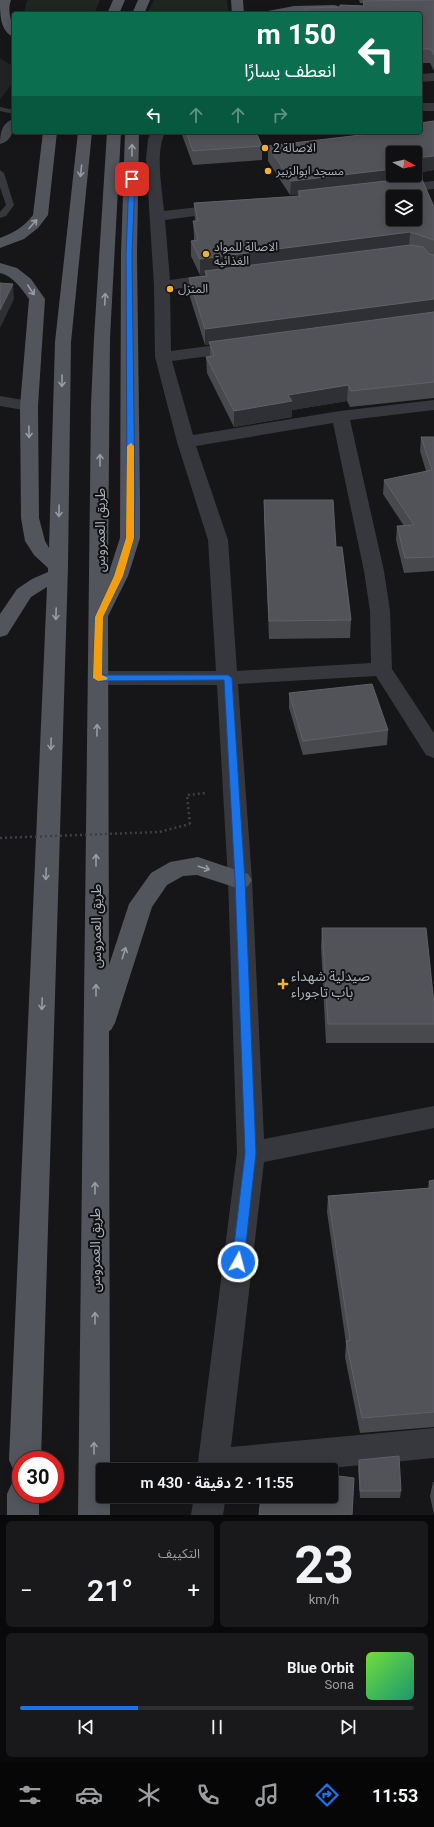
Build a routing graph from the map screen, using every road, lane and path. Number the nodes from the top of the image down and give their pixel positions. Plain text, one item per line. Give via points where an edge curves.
1 (5, 0) edge
2 (119, 0) edge
3 (144, 0) edge
4 (237, 0) edge
5 (346, 8) edge
6 (114, 12) edge
7 (139, 12) edge
8 (238, 12) edge
9 (286, 12) edge
10 (7, 30) edge
11 (434, 77) edge
12 (422, 78) edge
13 (422, 107) edge
14 (434, 107) edge
15 (0, 109) edge
16 (12, 112) edge
17 (50, 134) edge
18 (84, 134) edge
19 (114, 134) edge
20 (132, 134) edge
21 (157, 134) edge
22 (0, 173) edge
23 (434, 185) edge
24 (378, 191) edge
25 (236, 207) edge
26 (0, 215) edge
27 (157, 216) junction
28 (0, 243) edge
29 (0, 268) edge
30 (232, 277) edge
31 (162, 286) junction
32 (256, 345) edge
33 (163, 357) junction
34 (0, 401) edge
35 (434, 405) edge
36 (29, 406) junction
37 (340, 416) junction
38 (186, 442) junction
39 (58, 571) junction
40 (99, 617) junction
41 (0, 630) edge
42 (382, 669) junction
43 (98, 678) junction
44 (228, 678) junction
45 (434, 750) edge
46 (235, 792) junction
47 (0, 838) edge
48 (240, 880) junction
49 (95, 1043) junction
50 (434, 1117) edge
51 (251, 1153) junction
52 (434, 1443) edge
53 (25, 1451) edge
54 (214, 1463) edge
55 (251, 1463) edge
56 (24, 1503) edge
57 (209, 1503) edge
58 (23, 1515) edge
59 (94, 1515) edge
60 (207, 1515) edge

1 - 10 main road via 1,6 1,18
2 - 6 main road
3 - 7 main road
4 - 8 main road
5 - 9 main road
11 - 12 street
13 - 14 street
15 - 16 lane
28 -> 17 main road via 20,236 40,215
18 -> 39 main road via 63,342
40 -> 19 main road, طريق العمروس via 102,338
40 -> 20 main road via 118,576 130,538 129,254
21 - 27 street via 153,159
22 - 26 lane via 10,204
23 - 24 street
25 - 27 street
27 - 31 street
29 -> 36 main road via 10,271 25,282 37,299
30 - 31 street
31 - 33 street
32 - 33 street
33 - 38 street
34 - 36 street
35 - 37 street
36 -> 39 main road via 30,518 35,541
37 - 38 street
37 - 42 street via 374,571 380,611
38 - 44 street via 218,540
39 - 41 main road via 24,593
39 -> 53 main road
40 - 43 main road, طريق العمروس
42 - 44 street
42 - 45 street
43 - 44 street
49 -> 43 main road, طريق العمروس
44 - 46 street
46 - 47 path, bridge via 187,795 190,824 159,832
46 - 48 street
49 -> 48 main road via 141,904 159,879 178,868 198,866
48 - 51 street
59 -> 49 main road, طريق العمروس
50 - 51 street
51 - 54 street
52 - 55 street
56 - 58 main road
57 - 60 street

